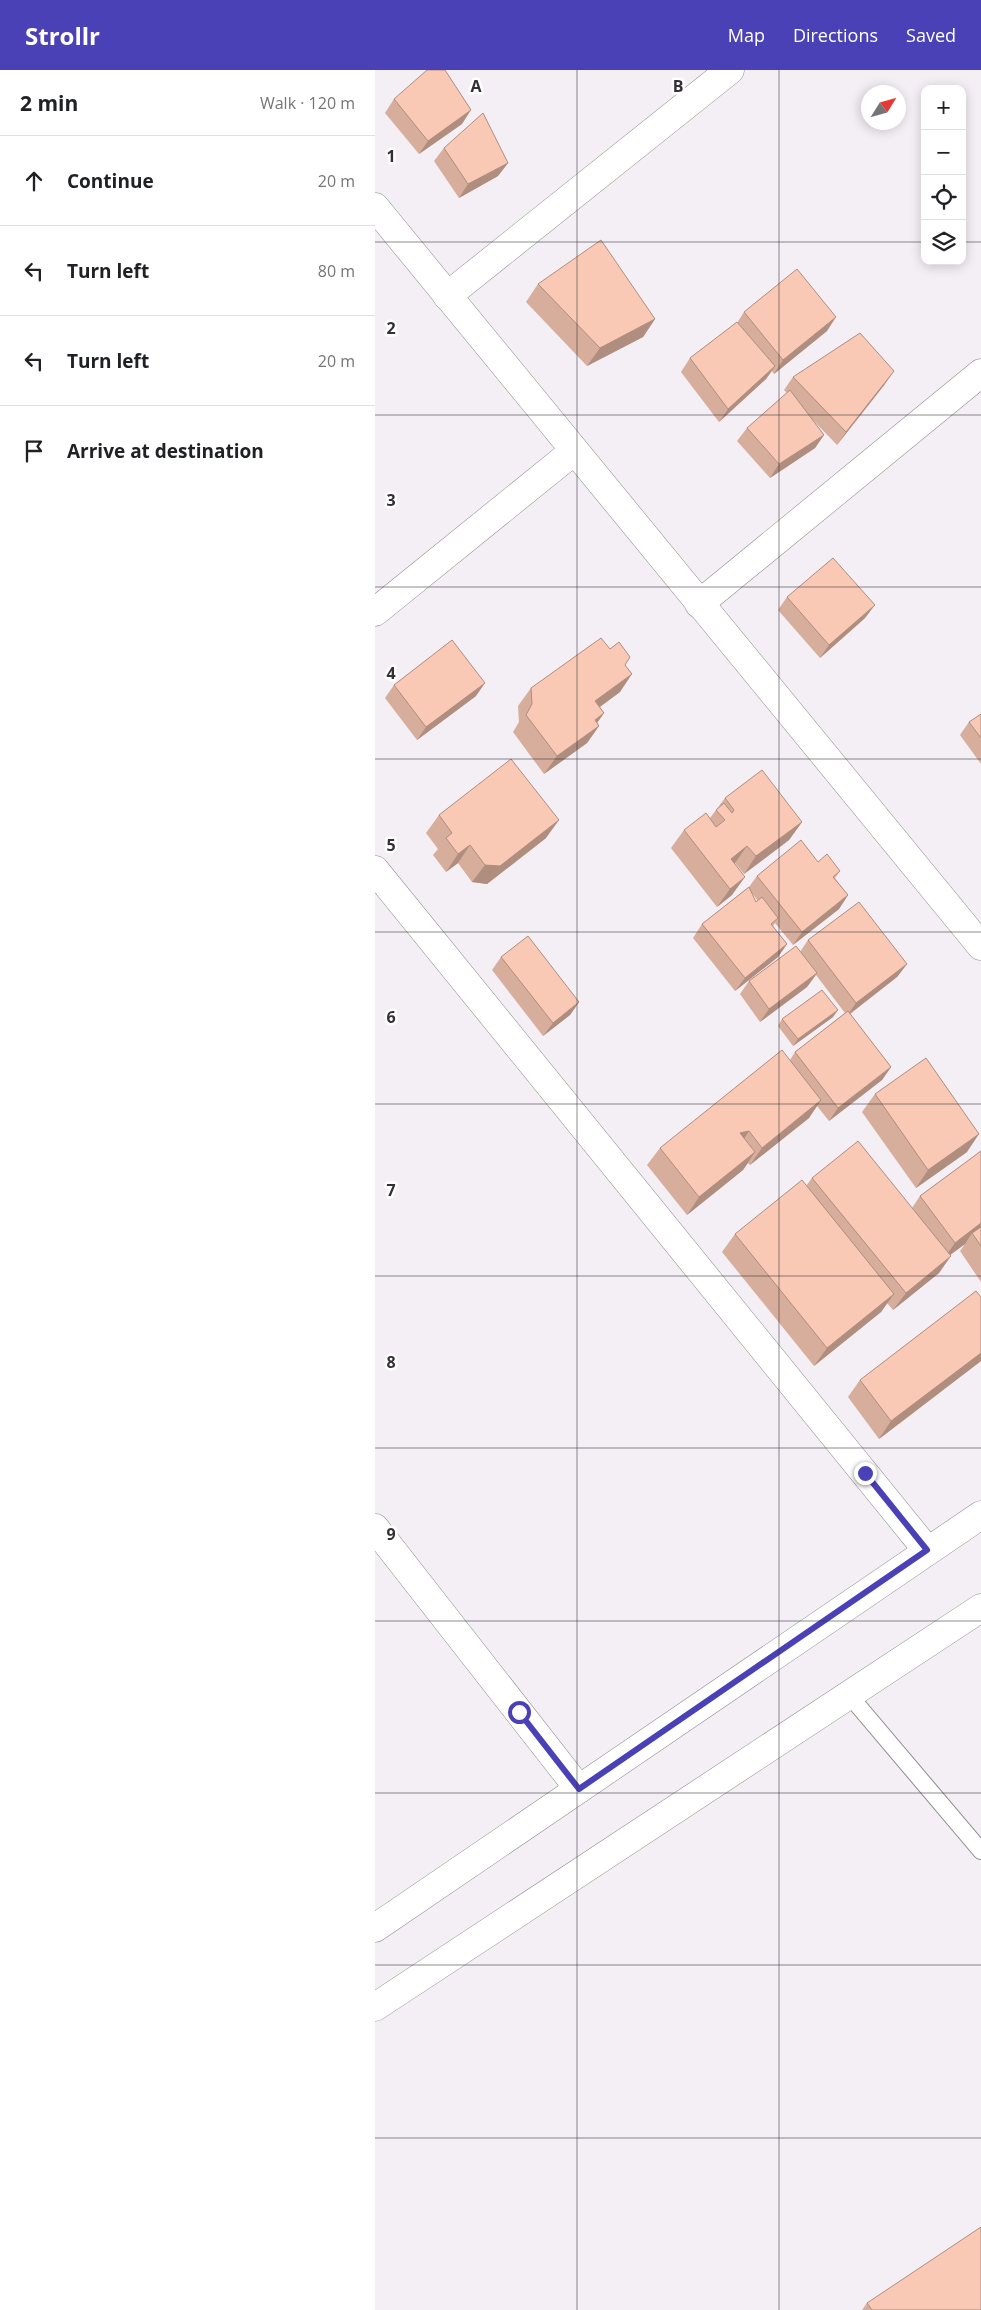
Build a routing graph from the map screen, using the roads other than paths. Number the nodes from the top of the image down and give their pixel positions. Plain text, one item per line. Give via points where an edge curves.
1 (730, 70) edge
2 (375, 207) edge
3 (447, 296) junction
4 (981, 373) edge
5 (574, 451) junction
6 (699, 604) junction
7 (375, 612) edge
8 (375, 870) edge
9 (981, 946) edge
10 (981, 1515) edge
11 (375, 1528) edge
12 (927, 1550) junction
13 (981, 1608) edge
14 (849, 1695) junction
15 (579, 1789) junction
16 (981, 1851) edge
17 (375, 1928) edge
18 (375, 2008) edge

1 - 3 street
2 - 3 street
3 - 5 street
4 - 6 street
5 - 6 street
5 - 7 street
6 - 9 street
8 - 12 street
10 - 12 street
11 - 15 street
12 - 15 street
13 - 14 street
14 - 16 lane
14 - 18 street
15 - 17 street

